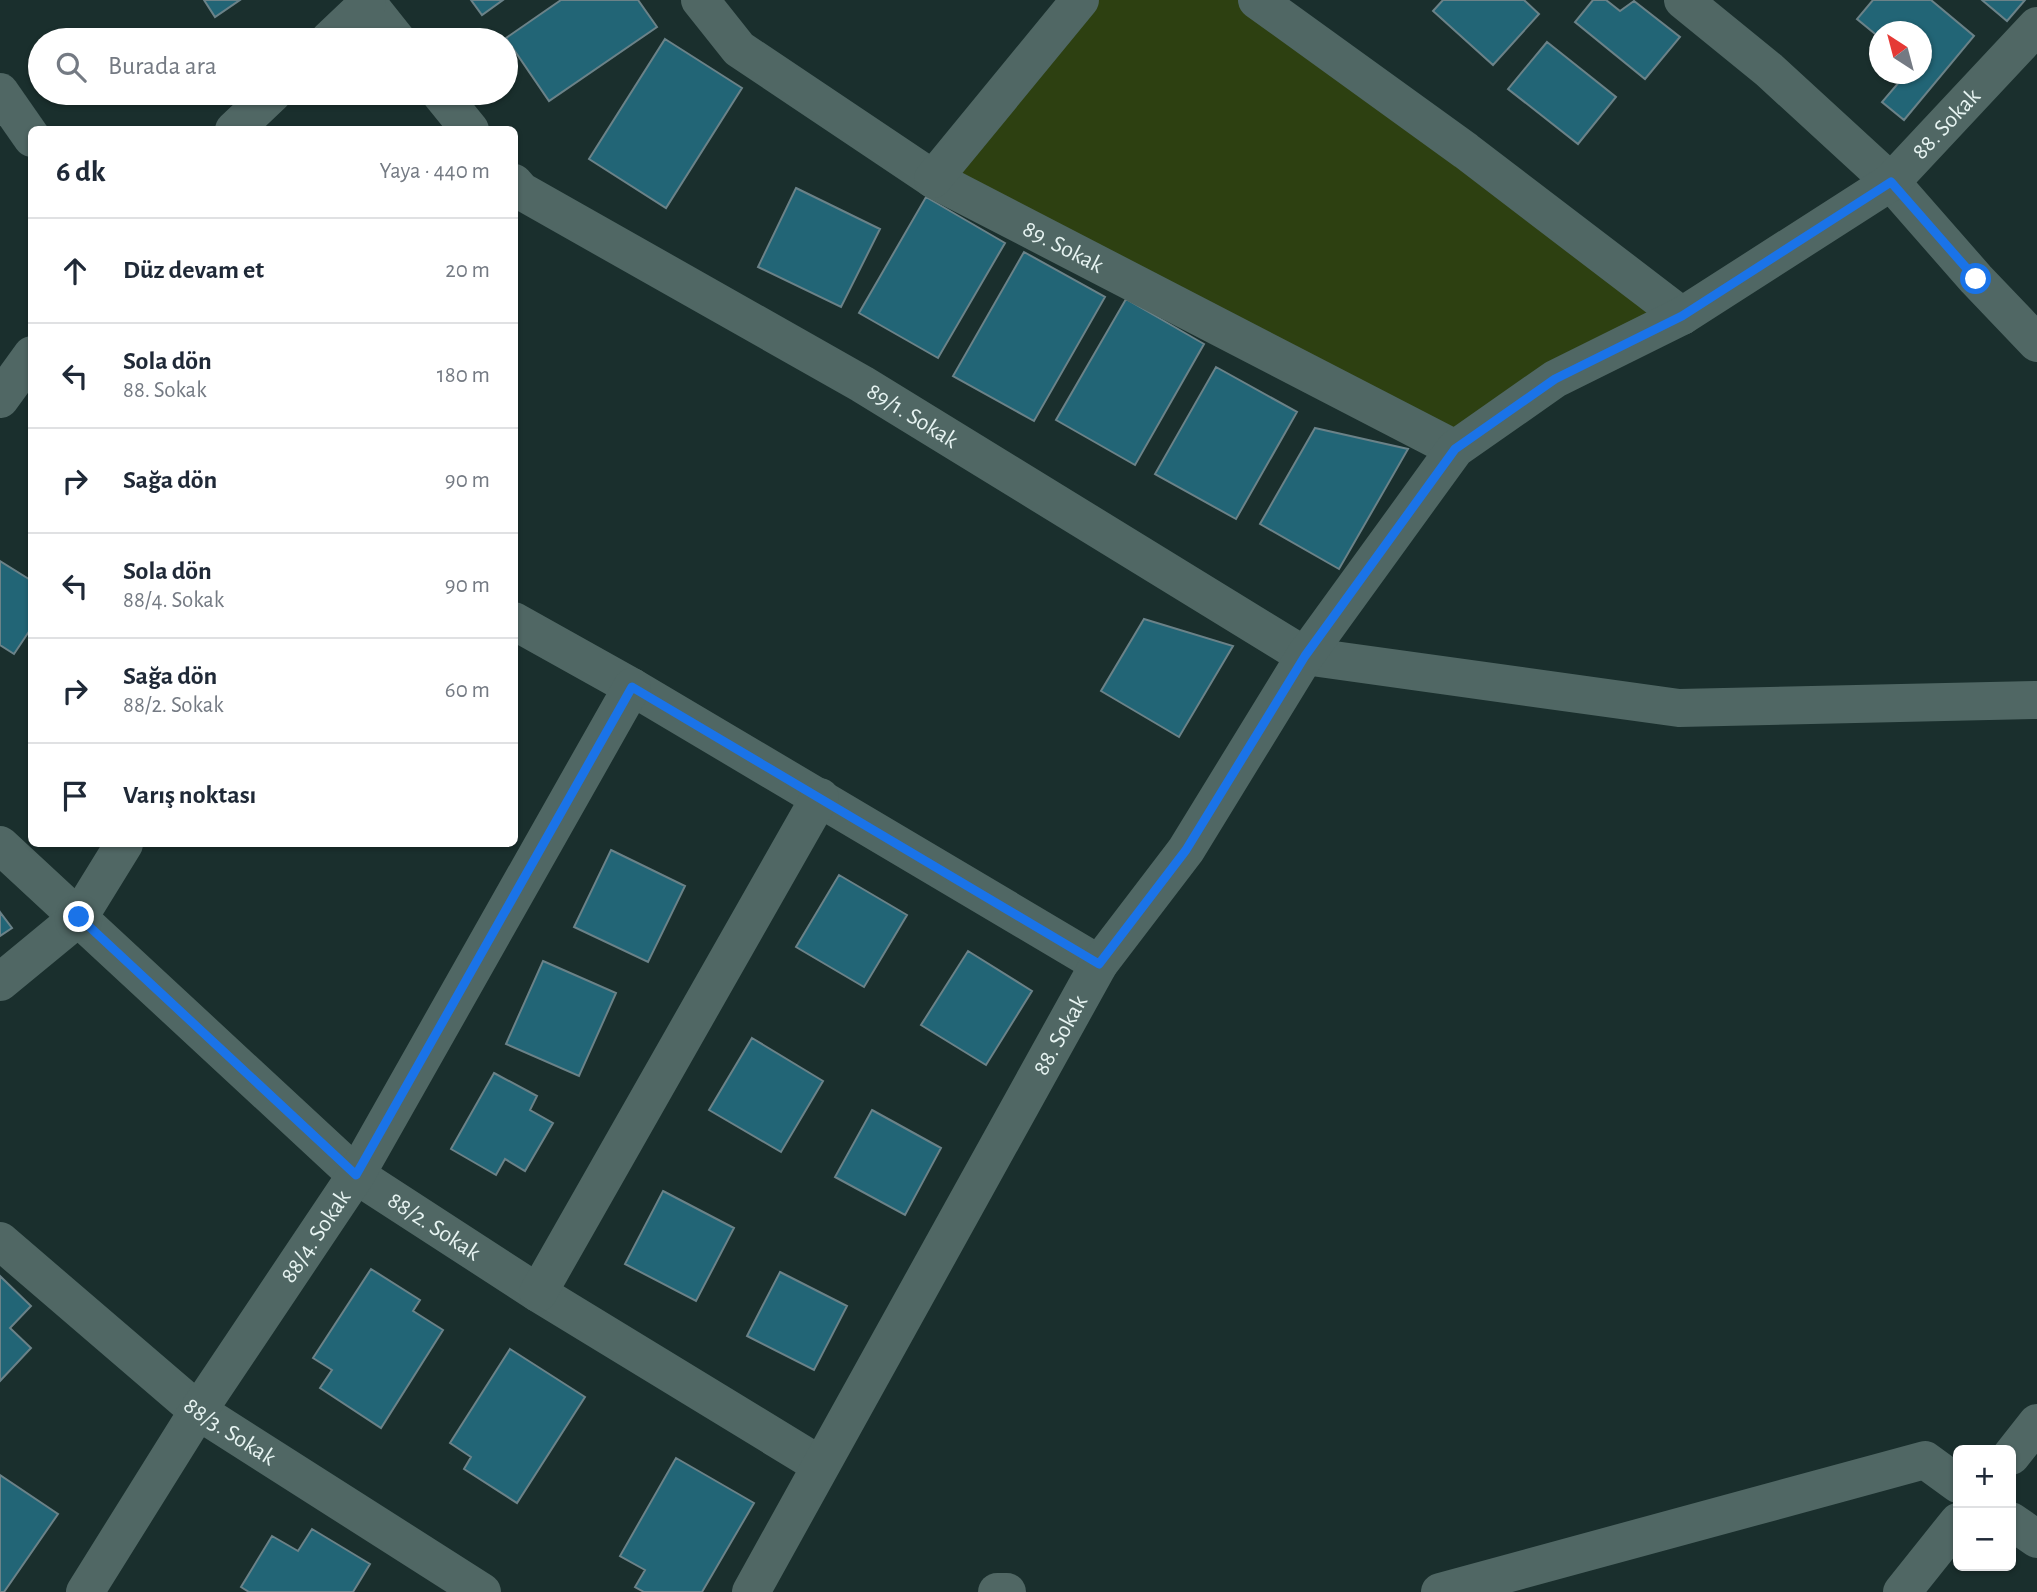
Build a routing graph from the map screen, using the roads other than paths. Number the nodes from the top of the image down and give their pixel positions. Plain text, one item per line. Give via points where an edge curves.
1 (700, 0) edge
2 (1080, 0) edge
3 (1257, 0) edge
4 (1684, 0) edge
5 (366, 2) edge
6 (2037, 26) edge
7 (341, 28) edge
8 (387, 28) edge
9 (0, 92) edge
10 (260, 105) edge
11 (450, 105) edge
12 (238, 126) edge
13 (467, 126) edge
14 (28, 132) edge
15 (933, 179) junction
16 (1891, 182) junction
17 (518, 188) edge
18 (1682, 316) junction
19 (2037, 343) edge
20 (28, 360) edge
21 (0, 399) edge
22 (1455, 449) junction
23 (518, 623) edge
24 (1305, 656) junction
25 (632, 687) junction
26 (2037, 700) edge
27 (820, 797) junction
28 (0, 845) edge
29 (122, 847) edge
30 (79, 917) junction
31 (1099, 964) junction
32 (0, 982) edge
33 (356, 1175) junction
34 (0, 1241) edge
35 (538, 1293) junction
36 (198, 1411) junction
37 (2037, 1423) edge
38 (2016, 1450) edge
39 (820, 1465) junction
40 (1953, 1480) edge
41 (2016, 1524) edge
42 (1953, 1528) edge
43 (2037, 1539) edge
44 (85, 1592) edge
45 (482, 1592) edge
46 (751, 1592) edge
47 (1440, 1592) edge
48 (1902, 1592) edge

1 - 15 street, 89. Sokak via 739,49
2 - 15 street
3 - 18 street via 1466,151
4 - 16 street via 1769,70
5 - 7 street
5 - 8 street
6 - 16 street, 88. Sokak
9 - 14 street
10 - 12 street
11 - 13 street
15 - 22 street, 89. Sokak
16 - 18 street, 88. Sokak
16 - 19 street
17 - 24 street, 89/1. Sokak via 862,384
18 - 22 street, 88. Sokak via 1555,379
20 - 21 street
22 - 24 street, 88. Sokak
23 - 25 street
24 - 26 street via 1679,708
24 - 31 street, 88. Sokak via 1186,850
25 - 27 street
25 - 33 street, 88/4. Sokak
27 - 31 street
27 - 35 street
28 - 30 street, 88/2. Sokak
29 - 30 street
30 - 32 street
30 - 33 street, 88/2. Sokak
31 - 39 street, 88. Sokak
33 - 35 street, 88/2. Sokak
33 - 36 street, 88/4. Sokak
34 - 36 street, 88/3. Sokak
35 - 39 street, 88/2. Sokak
36 - 44 street, 88/4. Sokak
36 - 45 street, 88/3. Sokak
37 - 38 street
39 - 46 street, 88. Sokak
40 - 47 street via 1925,1460
41 - 43 street
42 - 48 street

